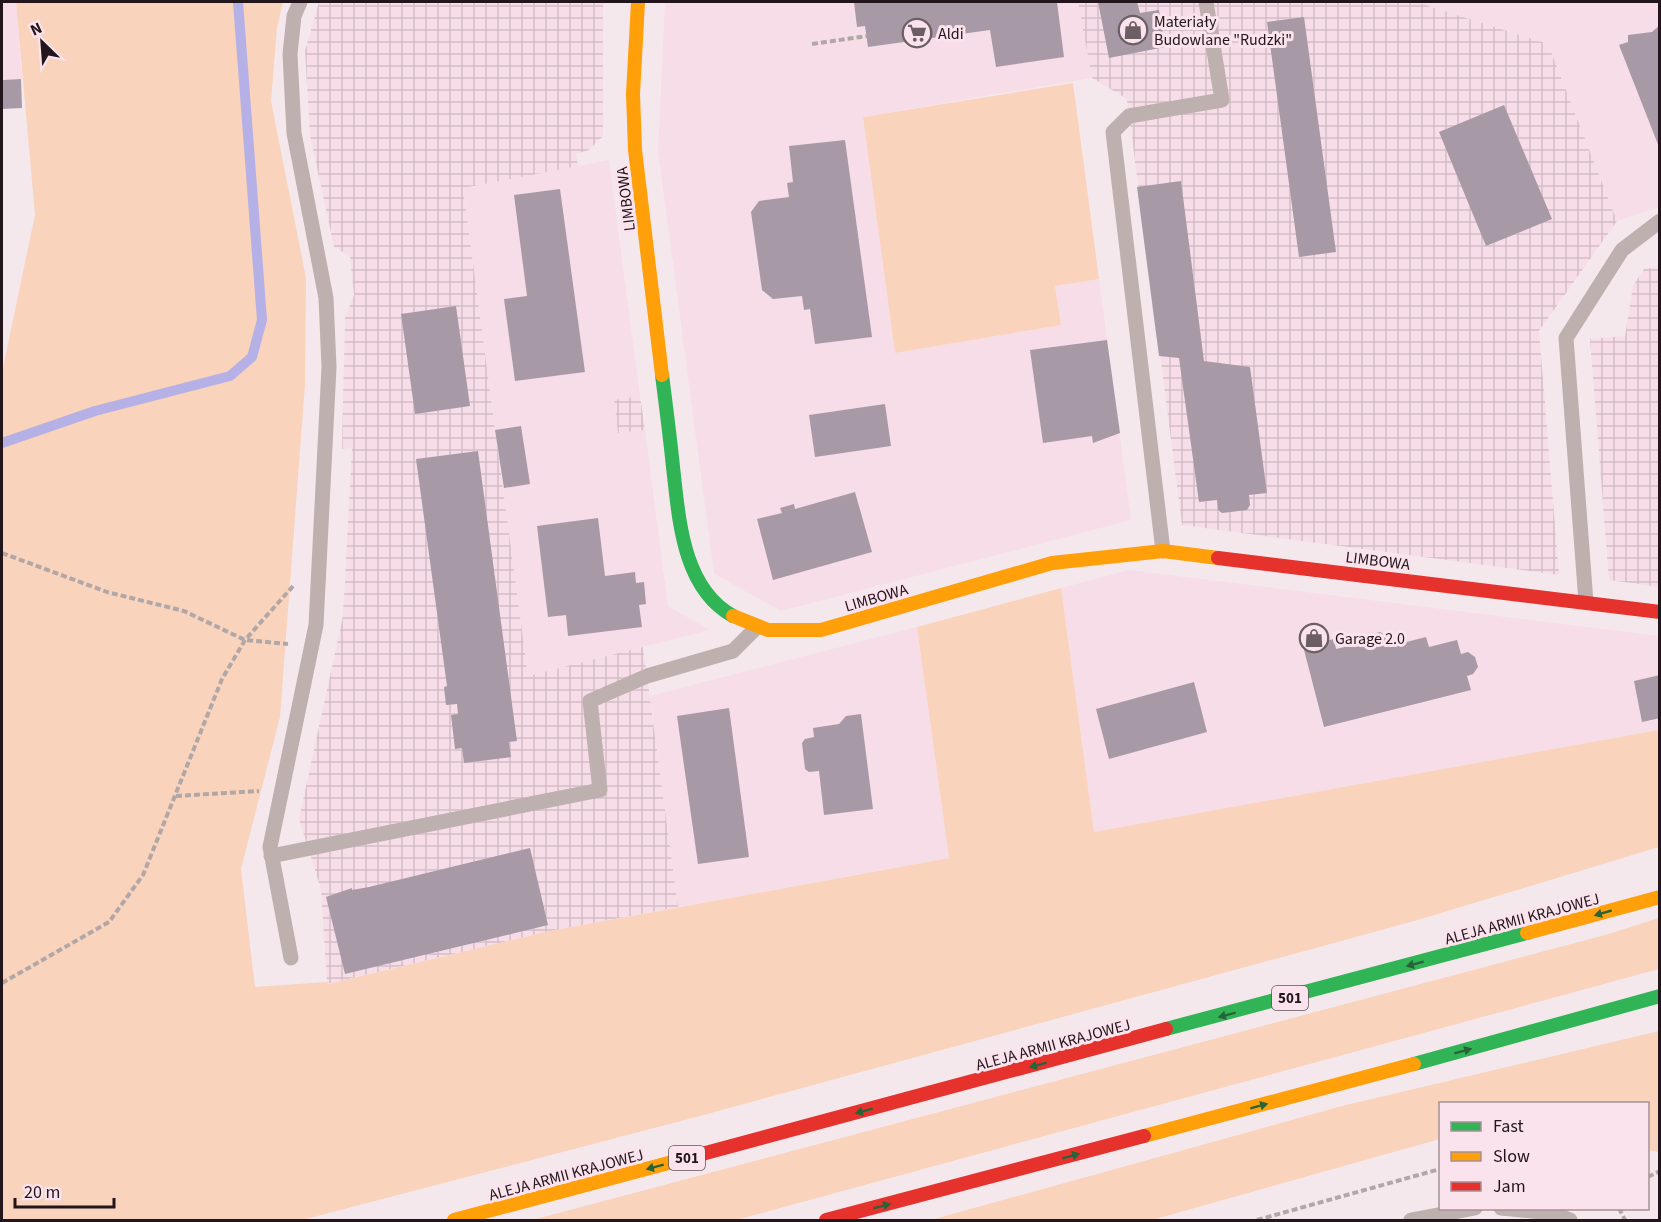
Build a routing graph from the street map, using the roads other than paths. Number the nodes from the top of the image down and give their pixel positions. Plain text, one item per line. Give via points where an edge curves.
1 (300, 2) edge
2 (638, 2) edge
3 (1206, 2) edge
4 (1659, 221) edge
5 (1163, 551) junction
6 (1586, 602) junction
7 (1659, 612) edge
8 (756, 628) junction
9 (272, 856) junction
10 (1659, 897) edge
11 (291, 958) dead end
12 (1659, 996) edge
13 (1470, 1210) edge
14 (1514, 1210) edge
15 (454, 1221) edge
16 (826, 1221) edge
17 (1411, 1221) edge
18 (1570, 1221) edge

1 - 9 lane via 294,16 290,54 294,134 326,298 329,367 316,625 270,847
2 - 8 main road, LIMBOWA via 633,94 635,150 681,531 687,560 703,589 721,608
3 - 5 lane via 1222,100 1129,116 1113,132
4 - 6 lane via 1622,250 1566,338
5 - 6 main road, LIMBOWA
5 - 8 main road, LIMBOWA via 1053,563 821,630 790,634
6 - 7 main road, LIMBOWA
8 - 9 lane via 733,651 647,676 590,701 600,790
9 - 11 lane
10 -> 15 main road, ALEJA ARMII KRAJOWEJ / 501
16 -> 12 main road
13 - 17 lane
14 - 18 lane via 1552,1213

